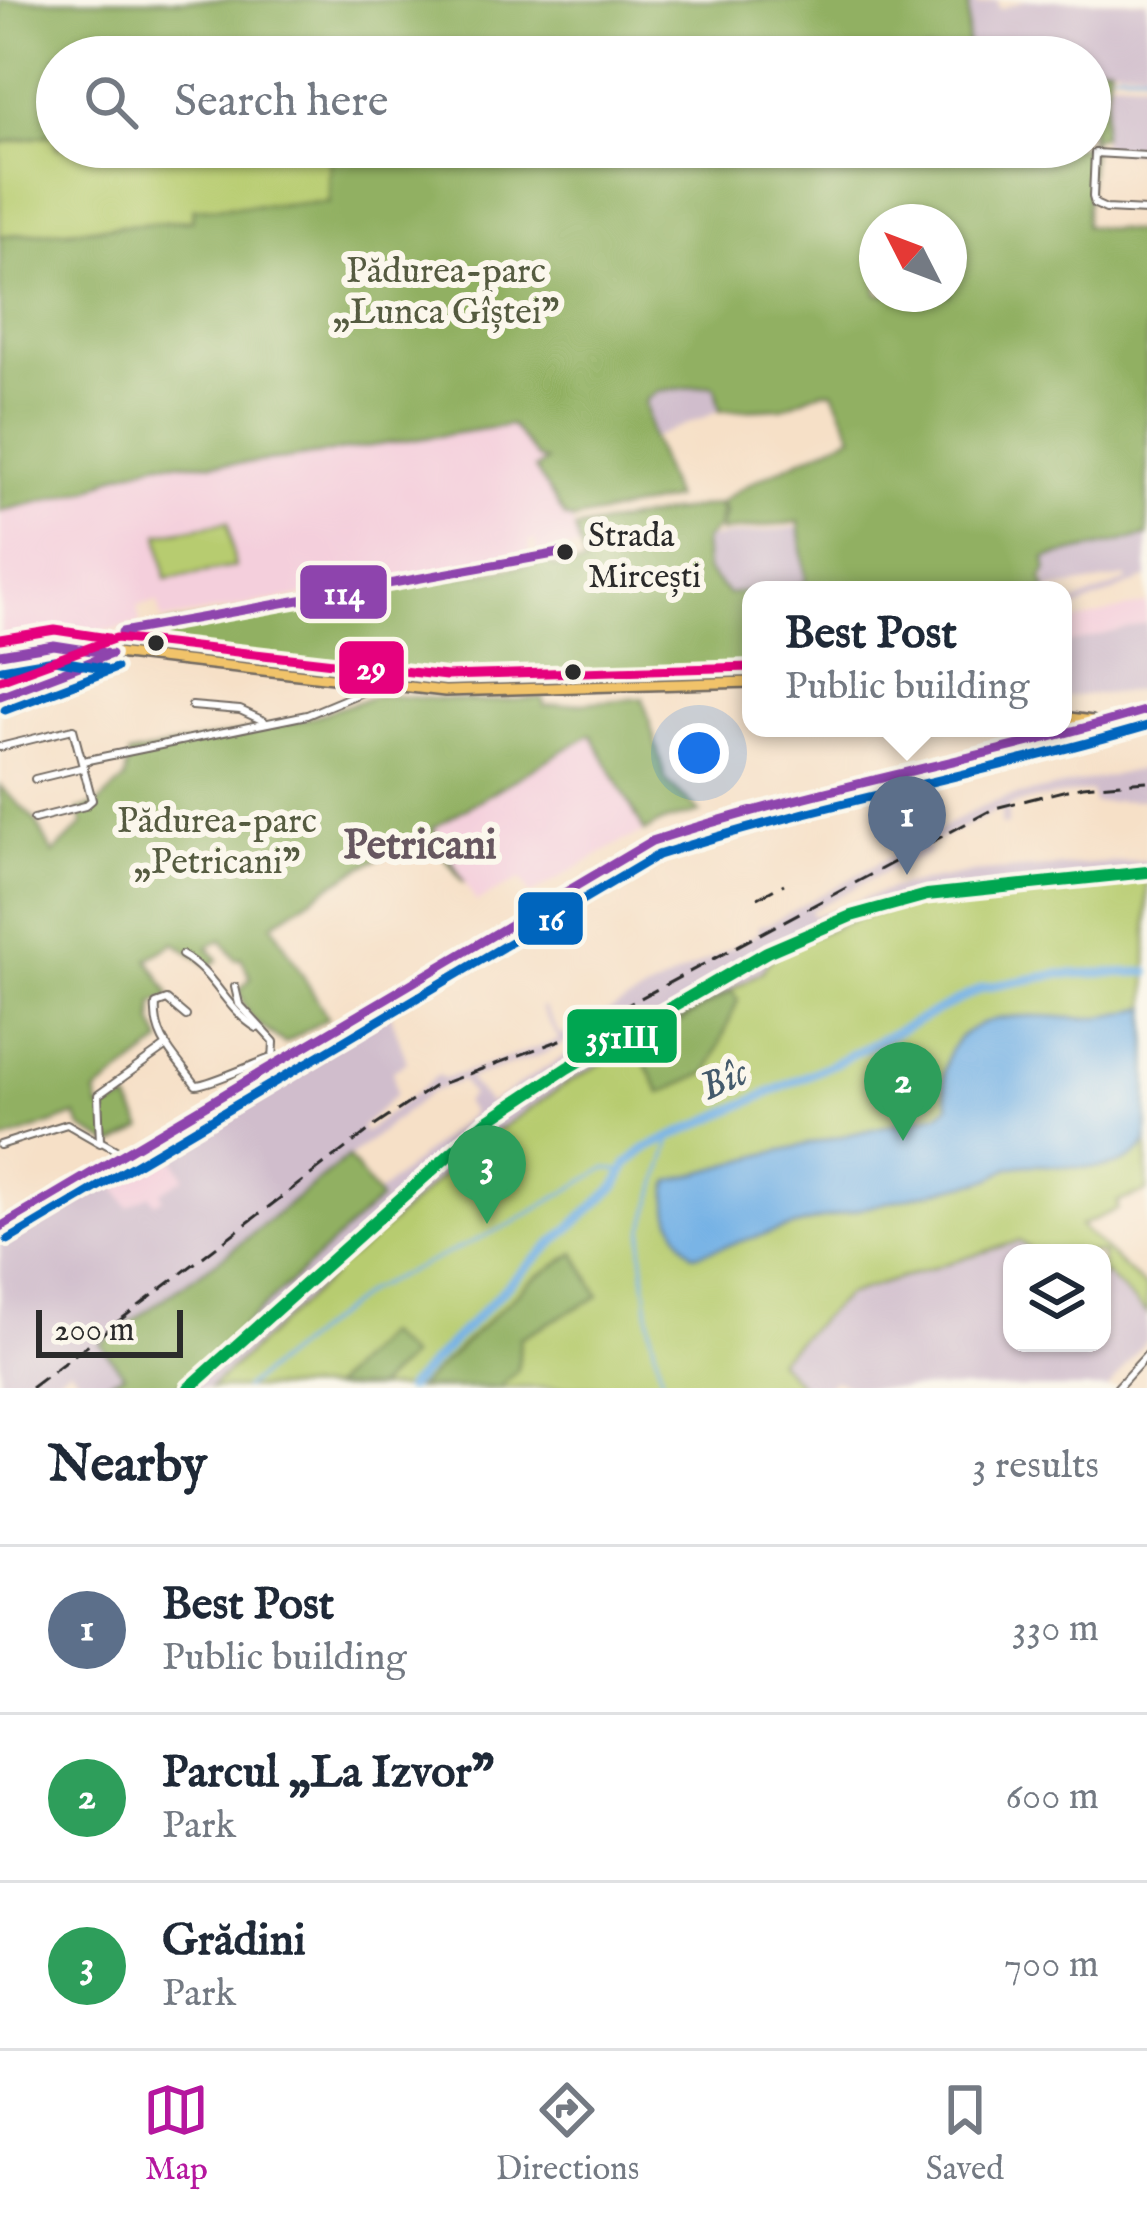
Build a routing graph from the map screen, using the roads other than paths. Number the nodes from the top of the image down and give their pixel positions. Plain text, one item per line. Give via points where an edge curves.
1 (1111, 154) edge
2 (1147, 156) edge
3 (1095, 168) edge
4 (1147, 211) edge
5 (742, 682) edge
6 (379, 685) junction
7 (0, 696) edge
8 (192, 706) dead end
9 (1147, 714) edge
10 (1072, 718) edge
11 (1101, 722) junction
12 (267, 723) junction
13 (1115, 725) junction
14 (1072, 732) edge
15 (1072, 734) edge
16 (1056, 737) edge
17 (0, 746) edge
18 (83, 764) junction
19 (35, 779) dead end
20 (34, 819) dead end
21 (182, 955) dead end
22 (236, 987) dead end
23 (186, 1016) dead end
24 (257, 1028) junction
25 (164, 1047) junction
26 (273, 1060) junction
27 (103, 1144) junction
28 (0, 1145) edge
29 (123, 1154) junction
30 (0, 1227) edge
31 (1147, 1355) edge
32 (1117, 1388) edge

1 - 2 street
3 - 4 street via 1094,202
5 - 6 main road via 494,691
6 - 7 main road via 116,653
6 - 12 street
8 - 12 street via 241,710
9 - 11 main road
9 - 13 main road
10 - 11 main road
11 - 13 main road
11 - 14 main road
12 - 18 street
13 - 15 main road
16 - 26 main road via 675,831
17 - 18 street via 74,729
18 - 19 street
18 - 20 street via 91,802
21 - 24 street
22 - 24 street
23 - 25 street via 167,1000 156,1004
24 - 26 street via 274,1042
25 - 26 street via 201,1086
25 - 27 street via 101,1091
26 - 29 main road
27 - 28 street via 67,1124
27 - 29 street
29 - 30 main road
31 - 32 street

